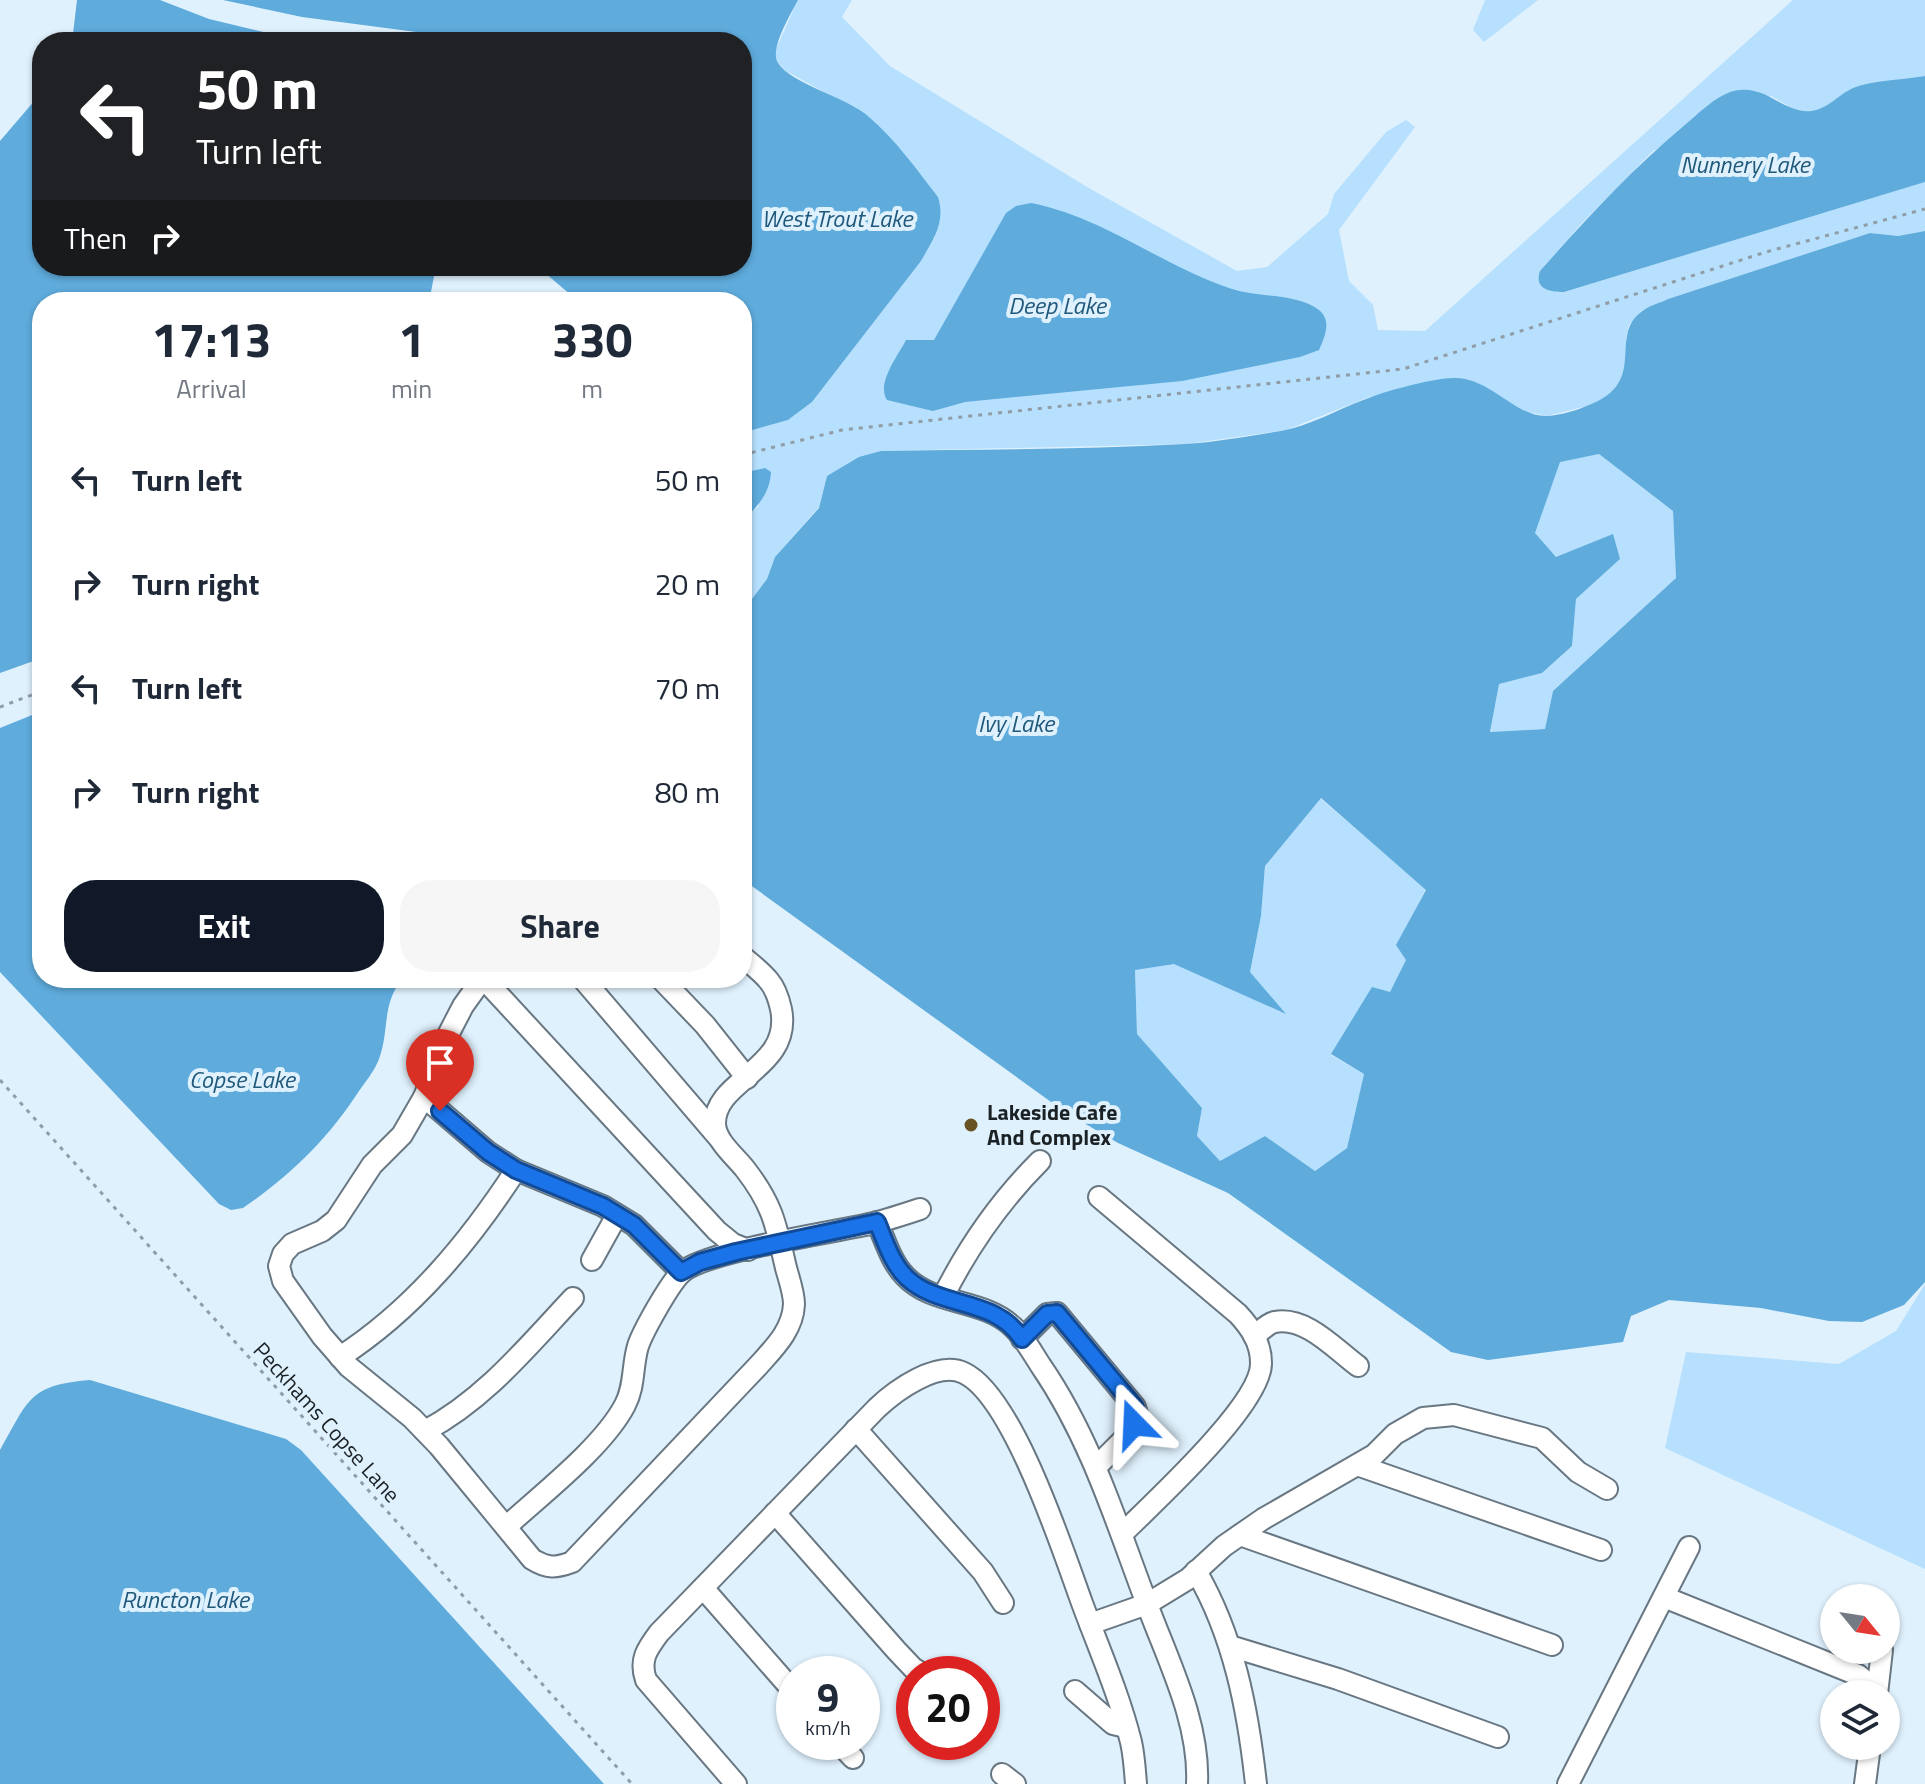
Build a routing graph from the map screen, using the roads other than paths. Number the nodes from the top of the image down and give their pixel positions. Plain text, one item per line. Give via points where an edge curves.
1 (752, 965) edge
2 (476, 988) edge
3 (492, 988) edge
4 (591, 988) edge
5 (670, 988) edge
6 (747, 1078) junction
7 (424, 1097) junction
8 (719, 1138) junction
9 (1040, 1161) dead end
10 (516, 1170) junction
11 (1099, 1197) dead end
12 (920, 1209) dead end
13 (617, 1215) junction
14 (877, 1222) junction
15 (780, 1243) junction
16 (748, 1250) junction
17 (592, 1260) dead end
18 (681, 1272) junction
19 (943, 1297) junction
20 (573, 1298) dead end
21 (1043, 1308) dead end
22 (1020, 1336) junction
23 (1254, 1336) junction
24 (340, 1357) junction
25 (1358, 1366) dead end
26 (856, 1429) junction
27 (425, 1431) junction
28 (1357, 1465) junction
29 (1096, 1467) junction
30 (1607, 1489) dead end
31 (775, 1513) junction
32 (507, 1526) junction
33 (1122, 1534) junction
34 (1240, 1535) junction
35 (1689, 1547) dead end
36 (1601, 1550) dead end
37 (1196, 1571) junction
38 (703, 1588) junction
39 (1664, 1597) junction
40 (1003, 1603) dead end
41 (1147, 1604) junction
42 (1090, 1624) junction
43 (1552, 1645) dead end
44 (1230, 1646) junction
45 (902, 1656) edge
46 (776, 1671) edge
47 (1864, 1680) edge
48 (1075, 1691) dead end
49 (1126, 1727) junction
50 (1498, 1737) dead end
51 (1868, 1760) edge
52 (736, 1784) edge
53 (1136, 1784) edge
54 (1197, 1784) edge
55 (1256, 1784) edge
56 (1568, 1784) edge
57 (1865, 1784) edge

1 - 6 street via 770,982 783,1019 776,1046
2 - 7 street via 448,1035
3 - 16 street via 717,1231
4 - 8 street
5 - 6 street
6 - 8 street via 724,1098 715,1125
7 - 10 street
7 - 24 street via 402,1135 372,1165 336,1220 292,1244 279,1266 283,1281
8 - 15 street via 765,1197
9 - 19 street via 982,1227
10 - 13 street
10 - 24 street via 491,1209 410,1302
11 - 23 street via 1238,1314
12 - 14 street
13 - 17 street
13 - 18 street
14 - 15 street
14 - 19 street via 906,1278
15 - 16 street
15 - 32 street via 794,1303 781,1341 572,1562 544,1567
16 - 18 street
18 - 32 street via 639,1344 625,1406 578,1462
19 - 22 street via 1001,1317
20 - 27 street via 491,1385 455,1415
21 - 22 street
22 - 29 street via 1055,1387
22 - 29 street via 1047,1314 1057,1313 1135,1407 1127,1436
23 - 25 street via 1272,1322 1290,1321
23 - 33 street via 1262,1366 1254,1388 1201,1454
24 - 27 street
26 - 31 street
26 - 40 street via 983,1572
26 - 42 street via 896,1390 924,1376 960,1371 976,1380 1039,1486
27 - 32 street
28 - 30 street via 1423,1418 1454,1415 1542,1438 1578,1472
28 - 34 street
28 - 36 street
29 - 33 street
31 - 38 street
31 - 45 street
33 - 41 street
34 - 37 street
34 - 43 street
35 - 39 street
37 - 41 street
37 - 44 street
38 - 46 street
38 - 52 street via 650,1645 642,1669
39 - 47 street
39 - 56 street
41 - 42 street
41 - 54 street via 1188,1716
42 - 49 street
44 - 50 street
44 - 55 street
48 - 49 street via 1113,1724
49 - 53 street
51 - 57 street

